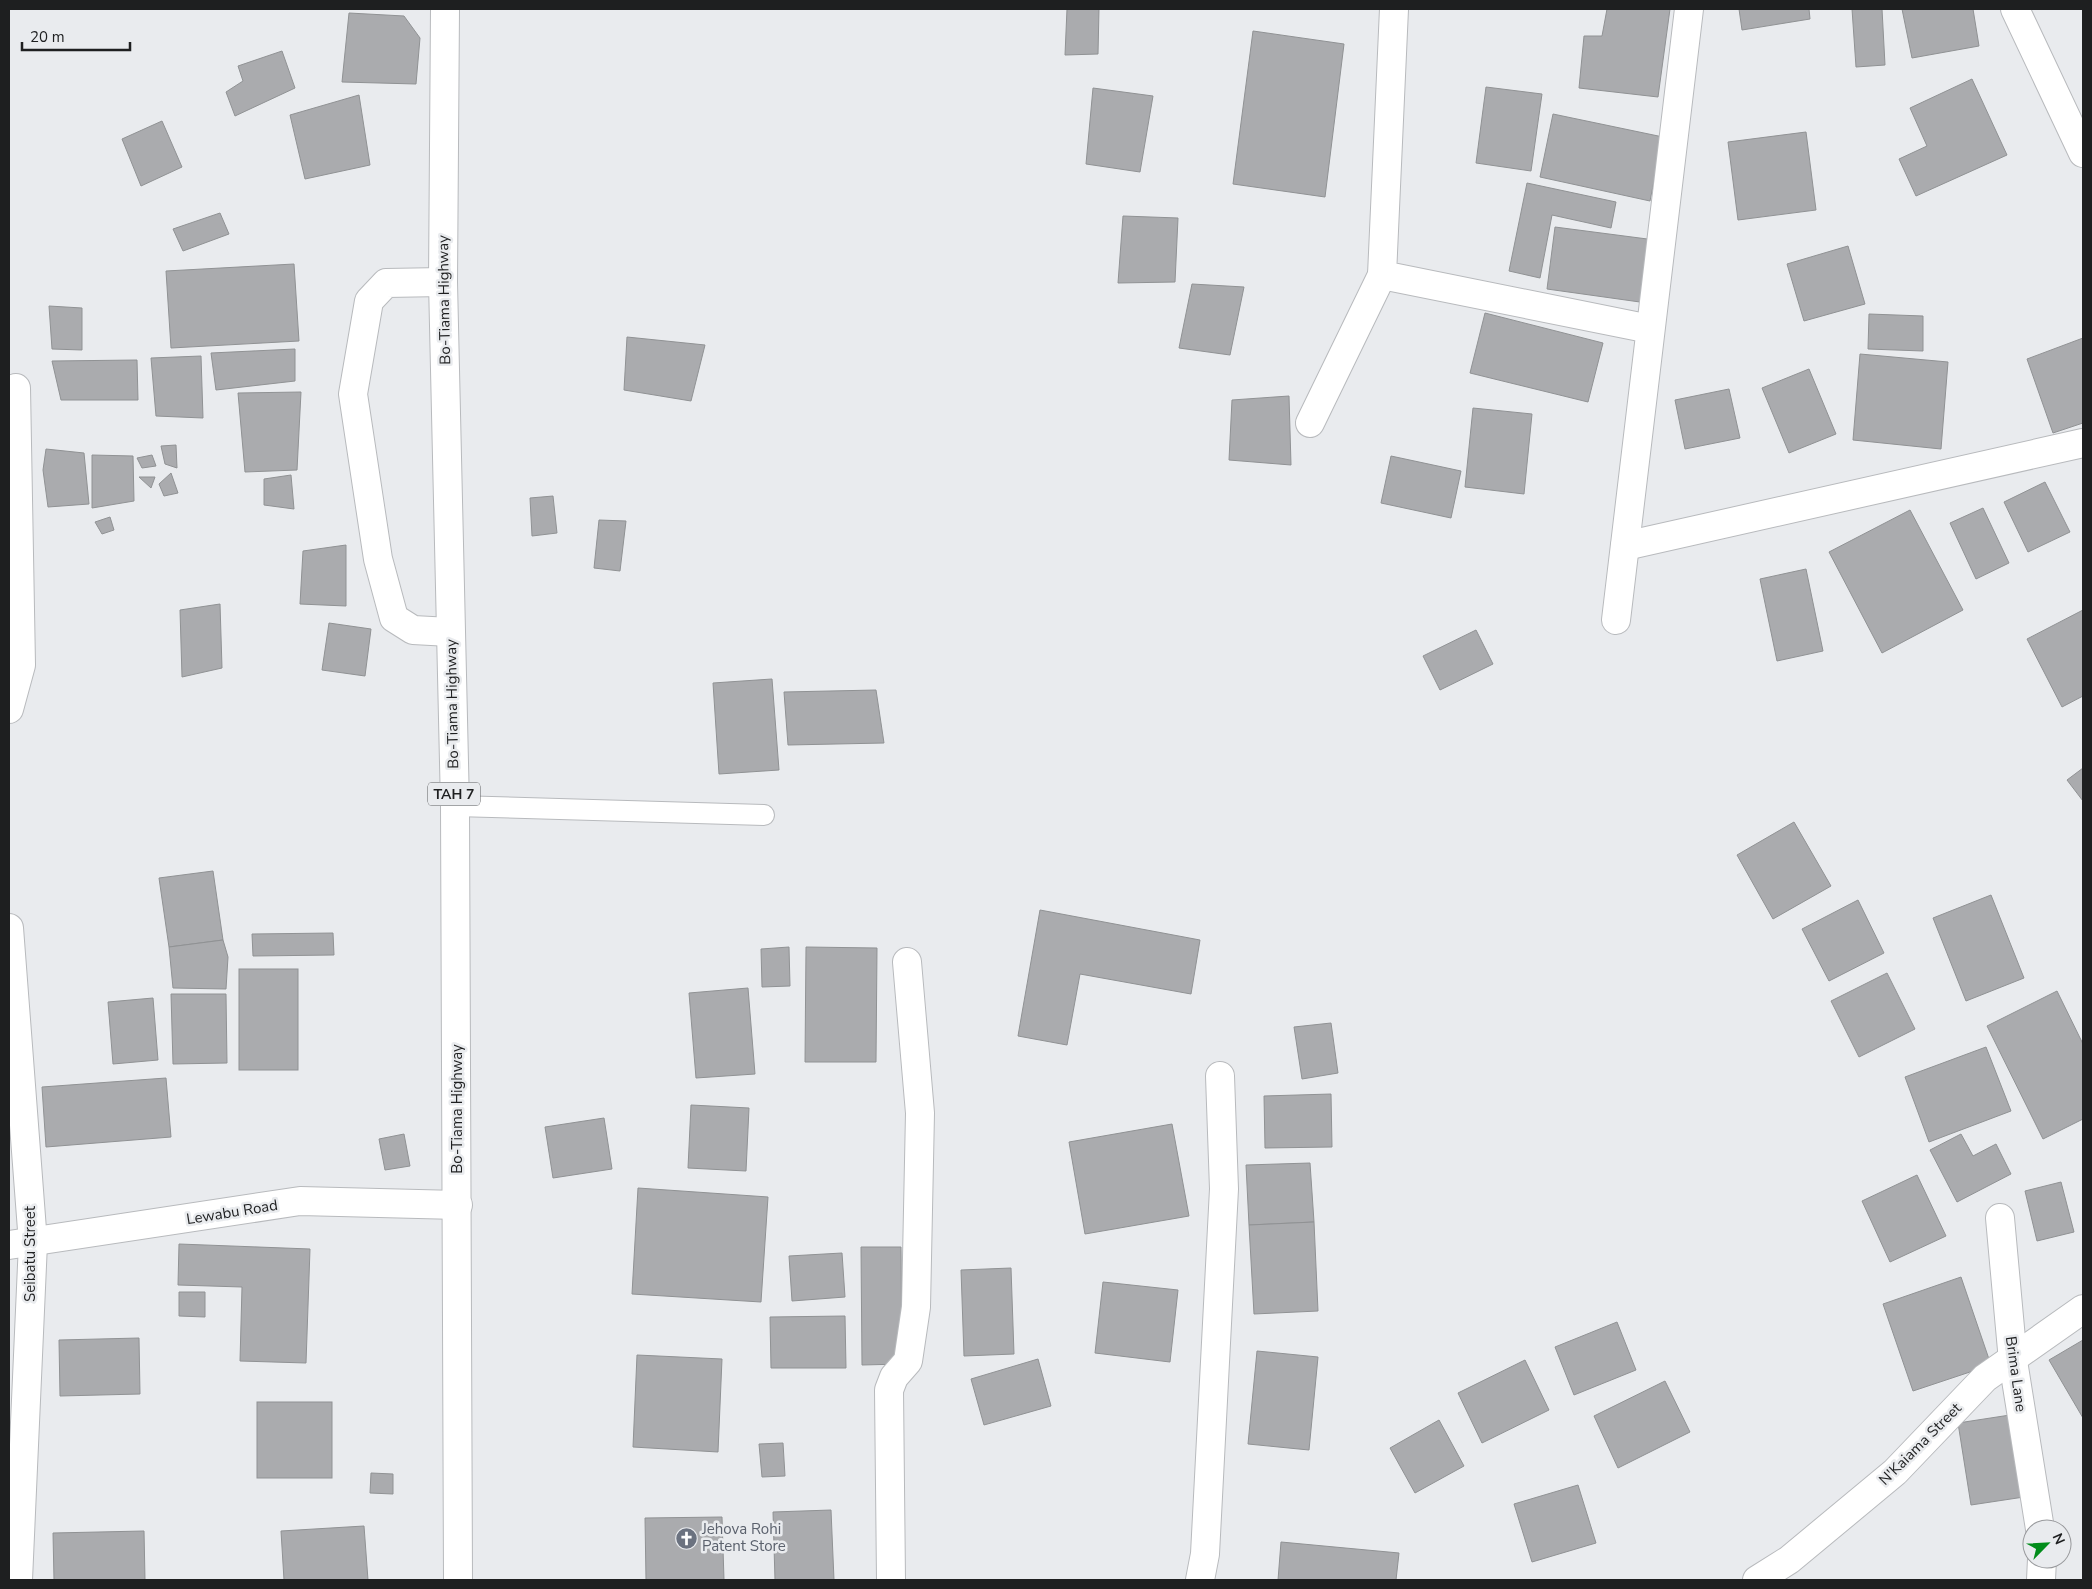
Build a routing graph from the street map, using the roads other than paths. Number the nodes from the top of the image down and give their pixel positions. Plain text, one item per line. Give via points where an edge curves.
1 (445, 9) edge
2 (1394, 9) edge
3 (1689, 9) edge
4 (2015, 9) edge
5 (2083, 153) edge
6 (1382, 275) junction
7 (443, 282) junction
8 (1650, 329) junction
9 (16, 388) dead end
10 (1310, 423) dead end
11 (2083, 443) edge
12 (1625, 546) junction
13 (1616, 620) dead end
14 (450, 632) junction
15 (9, 709) edge
16 (455, 806) junction
17 (764, 815) dead end
18 (9, 928) edge
19 (907, 962) dead end
20 (1220, 1076) dead end
21 (458, 1205) junction
22 (2000, 1218) dead end
23 (21, 1244) edge
24 (2083, 1309) edge
25 (2013, 1361) junction
26 (2038, 1519) edge
27 (18, 1580) edge
28 (458, 1580) edge
29 (891, 1580) edge
30 (1200, 1580) edge
31 (1757, 1580) edge

1 - 7 main road, Bo-Tiama Highway / TAH 7
2 - 6 main road
3 - 8 main road
4 - 5 main road
6 - 8 main road
6 - 10 main road
7 - 14 main road, Bo-Tiama Highway / TAH 7
7 - 14 main road via 386,283 368,301 353,394 378,559 394,618 413,630
8 - 12 main road
9 - 15 main road via 21,665
11 - 12 main road
12 - 13 main road
14 - 16 main road, Bo-Tiama Highway / TAH 7
16 - 17 lane
16 - 21 main road, Bo-Tiama Highway / TAH 7
18 - 23 main road, Seibatu Street
19 - 29 main road via 920,1113 916,1307 908,1361 888,1390
20 - 30 main road via 1224,1189 1205,1554
21 - 23 main road, Lewabu Road via 300,1201
21 - 28 main road, Bo-Tiama Highway / TAH 7
22 - 25 main road, Brima Lane
23 - 27 main road, Seibatu Street
24 - 25 main road, N'Kaiama Street
25 - 26 main road, Brima Lane
25 - 31 main road, N'Kaiama Street via 1986,1378 1895,1472 1789,1560

